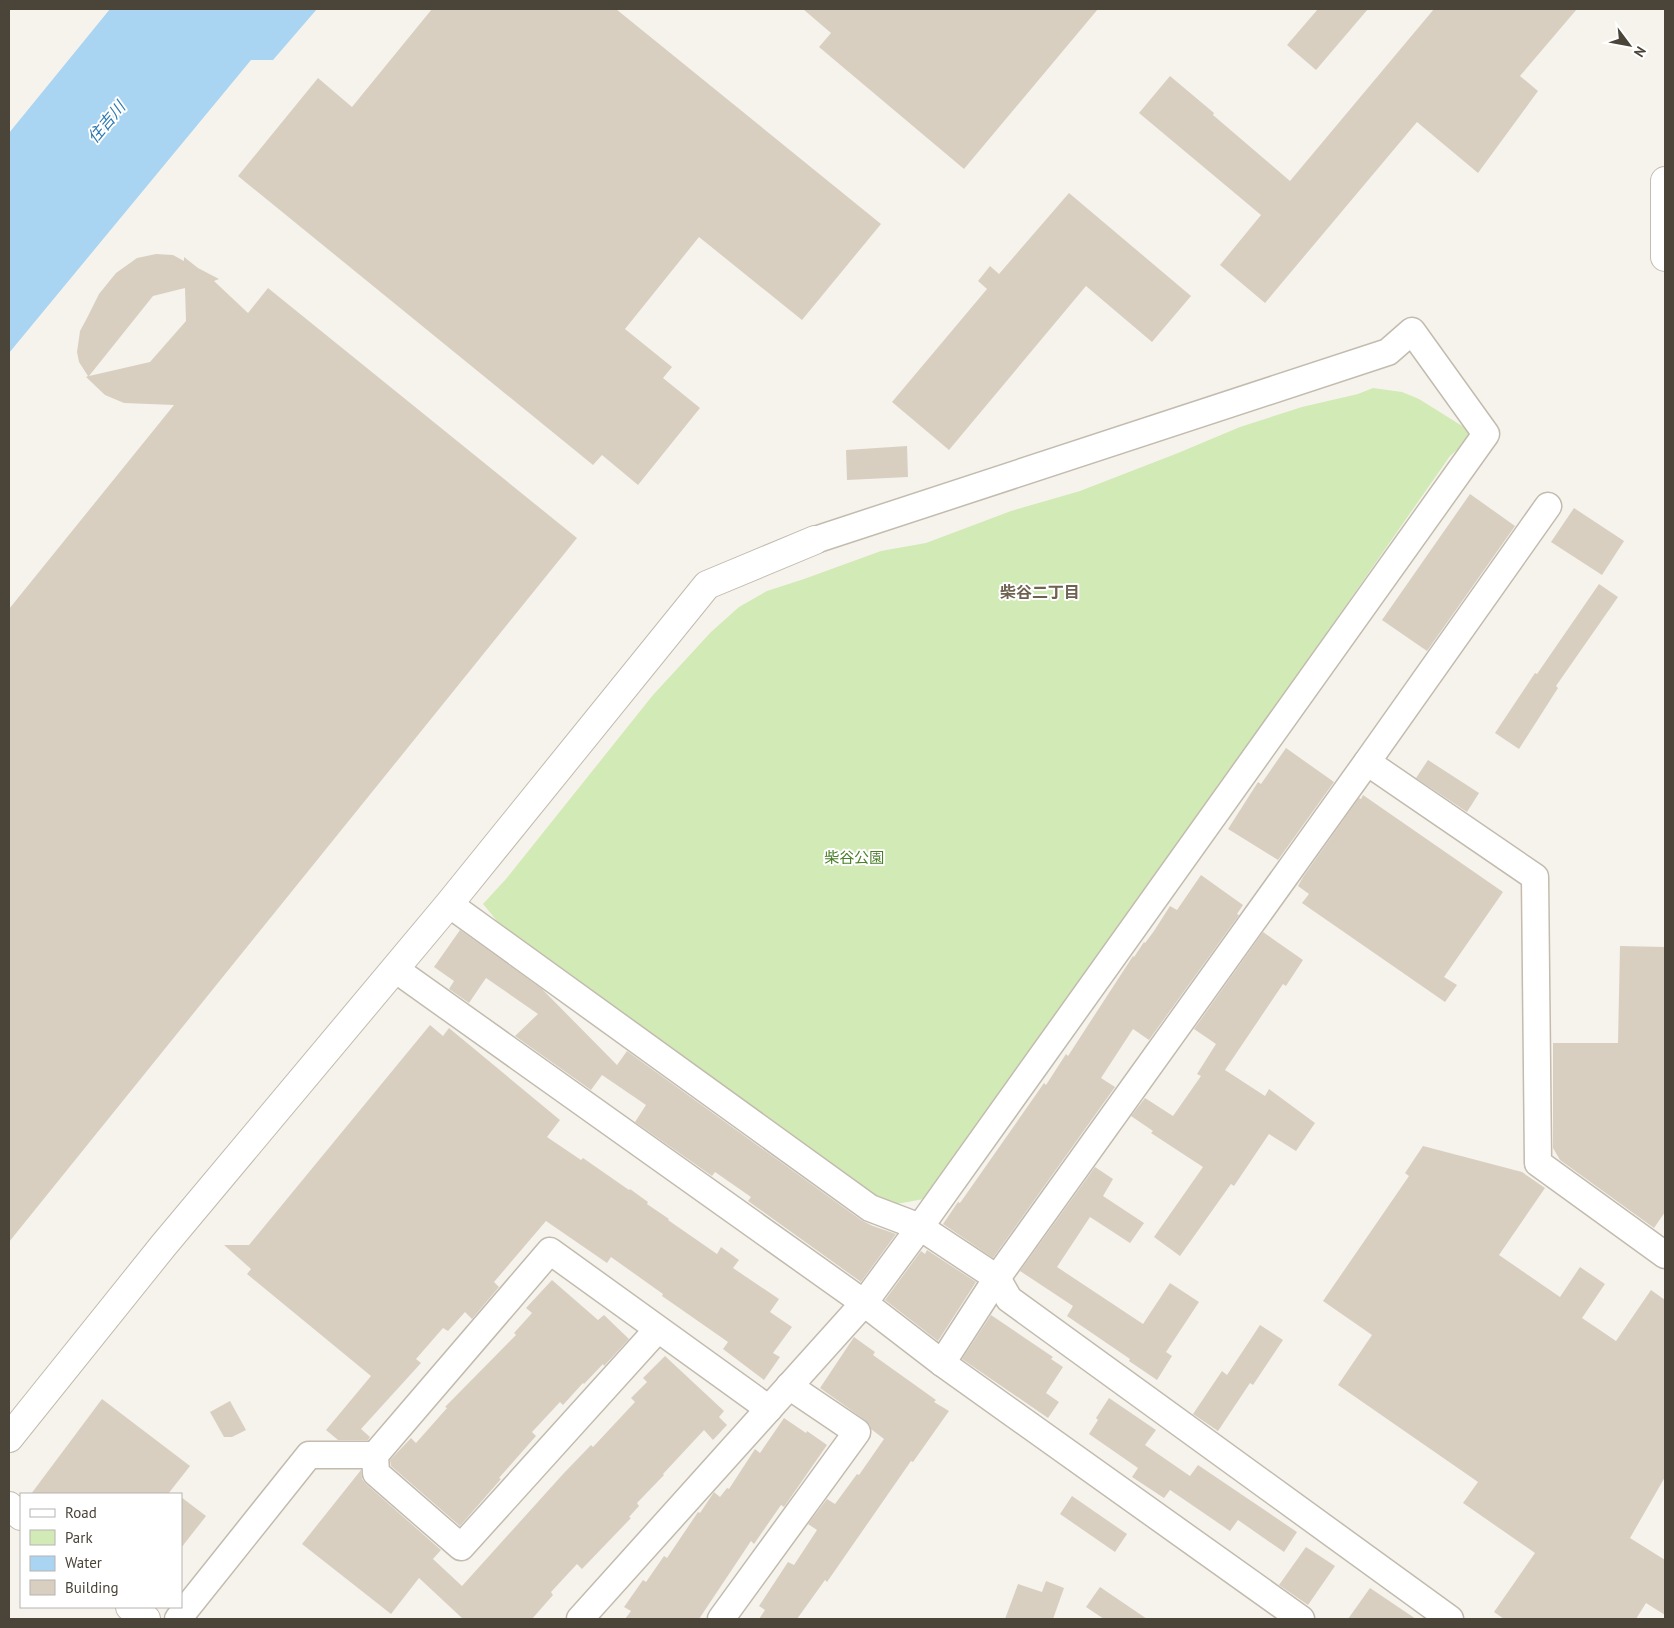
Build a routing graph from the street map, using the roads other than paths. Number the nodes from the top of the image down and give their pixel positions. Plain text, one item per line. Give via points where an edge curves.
1 (1665, 181) edge
2 (1665, 251) edge
3 (1665, 257) edge
4 (1548, 506) dead end
5 (816, 540) joint
6 (1367, 762) junction
7 (449, 904) junction
8 (395, 968) junction
9 (920, 1227) junction
10 (1665, 1255) edge
11 (997, 1278) junction
12 (864, 1303) junction
13 (658, 1329) junction
14 (942, 1363) junction
15 (789, 1386) junction
16 (769, 1409) junction
17 (9, 1438) edge
18 (375, 1454) junction
19 (9, 1506) edge
20 (20, 1515) edge
21 (131, 1608) edge
22 (146, 1619) edge
23 (178, 1619) edge
24 (580, 1619) edge
25 (721, 1619) edge
26 (1301, 1619) edge
27 (1450, 1619) edge

1 - 2 street
2 - 3 street
4 - 6 street
5 - 7 street via 707,585
5 - 9 street via 1388,352 1412,331 1486,434
6 - 10 street via 1535,877 1538,1163
6 - 11 street
7 - 8 street
7 - 9 street via 870,1208
8 - 12 street
8 - 17 street via 163,1246
9 - 11 street
9 - 12 street
11 - 14 street
11 - 27 street via 1008,1299
12 - 14 street
12 - 15 street
13 - 16 street
13 - 18 street via 550,1251
13 - 18 street via 461,1547 376,1473
14 - 26 street
15 - 16 street
15 - 25 street via 857,1432
16 - 24 street
18 - 23 street via 309,1455
19 - 20 street
21 - 22 street

